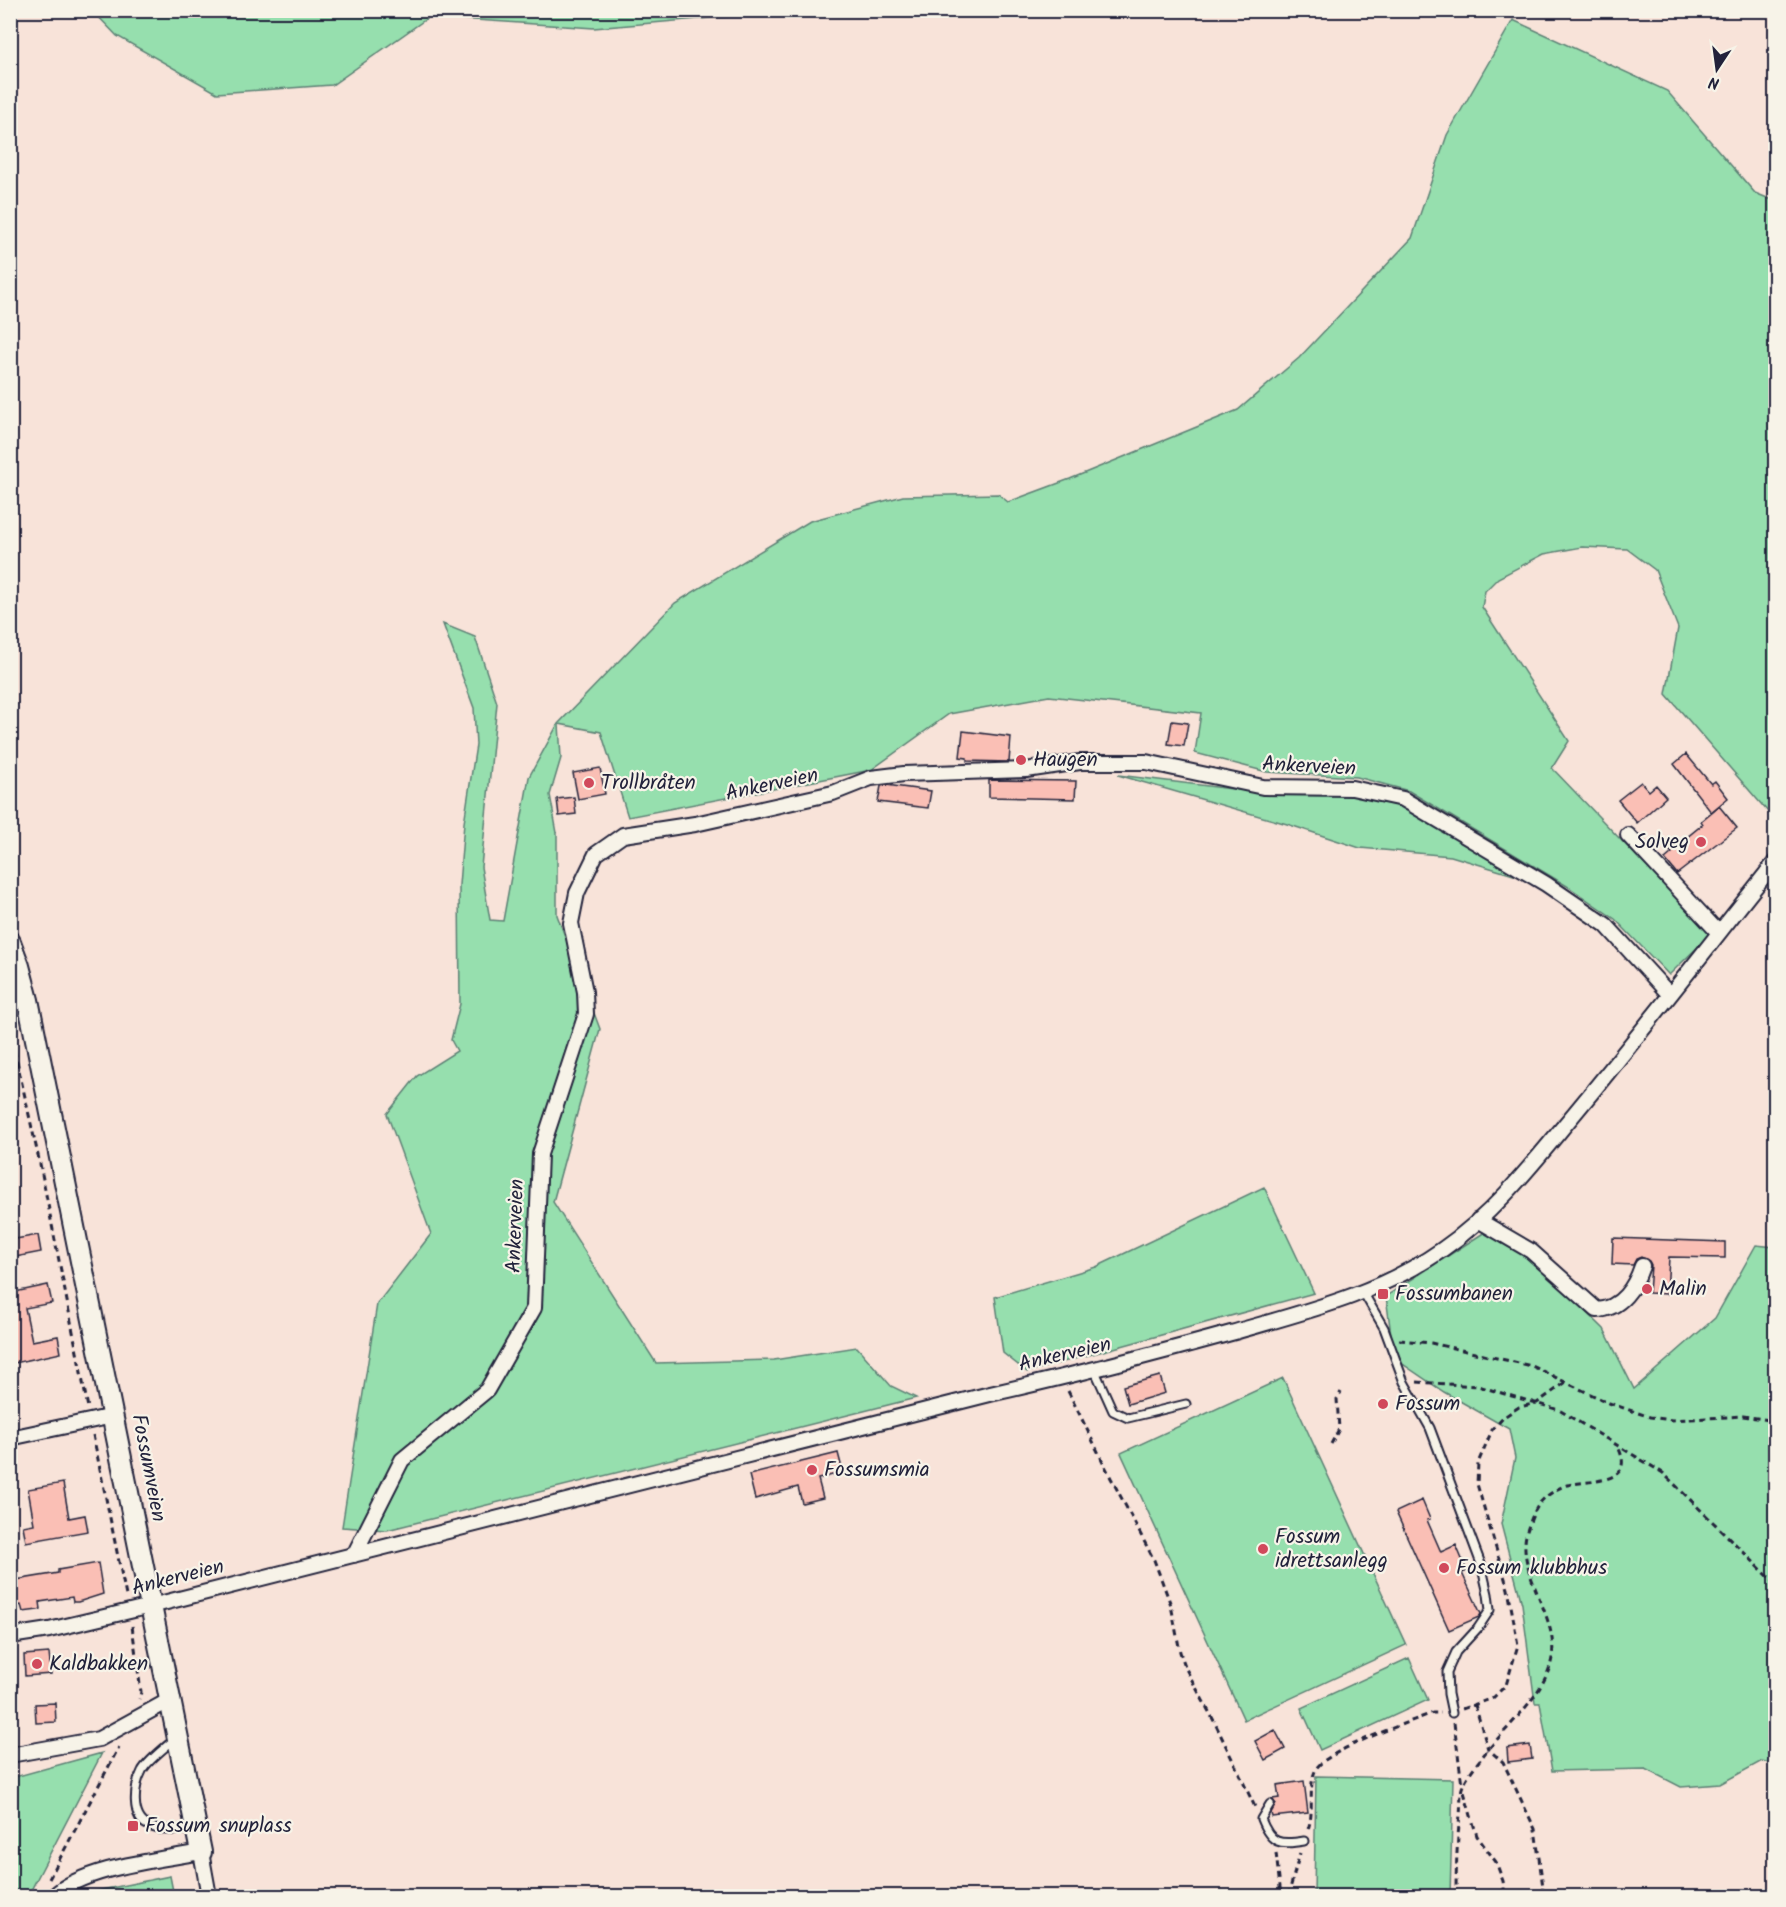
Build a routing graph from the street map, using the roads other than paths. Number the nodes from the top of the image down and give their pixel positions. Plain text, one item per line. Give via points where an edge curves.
1 (1629, 835) dead end
2 (1776, 861) edge
3 (1719, 933) junction
4 (10, 942) edge
5 (1669, 994) junction
6 (1478, 1220) junction
7 (1642, 1266) dead end
8 (1363, 1292) junction
9 (1095, 1371) junction
10 (1186, 1404) dead end
11 (113, 1416) junction
12 (12, 1433) edge
13 (354, 1555) junction
14 (151, 1606) junction
15 (10, 1636) edge
16 (170, 1700) junction
17 (1452, 1713) road end
18 (178, 1736) junction
19 (10, 1755) edge
20 (1270, 1804) dead end
21 (196, 1829) junction
22 (1304, 1841) road end
23 (201, 1852) junction
24 (49, 1892) edge
25 (209, 1896) edge

1 - 3 street
2 - 3 street, Ankerveien
3 - 5 street, Ankerveien
4 - 11 street, Fossumveien via 28,1000
5 - 6 street, Ankerveien via 1513,1187
5 - 13 street, Ankerveien via 1606,925 1546,884 1403,800 1352,788 1263,787 1146,762 1080,762 1026,770 871,778 833,793 695,824 623,835 596,854 577,893 571,923 586,1014 540,1154 534,1308 487,1390 402,1460
6 - 7 street via 1530,1251 1597,1310 1608,1310 1619,1302 1637,1280
6 - 8 street, Ankerveien via 1418,1266
8 - 9 street, Ankerveien via 1316,1309
8 - 17 lane via 1430,1428 1481,1564 1488,1594 1490,1610 1456,1652 1447,1672
9 - 10 lane via 1113,1411 1128,1418
9 - 13 street, Ankerveien
11 - 12 street
11 - 14 street, Fossumveien
13 - 14 street, Ankerveien
14 - 15 street, Ankerveien
14 - 16 street, Fossumveien
16 - 18 street, Fossumveien
16 - 19 street via 99,1739
18 - 21 street, Fossumveien
18 - 21 lane via 142,1770 134,1798 138,1816 148,1826
20 - 22 lane via 1261,1819 1273,1840 1285,1844
21 - 23 street, Fossumveien
23 - 24 street via 125,1866
23 - 25 street

